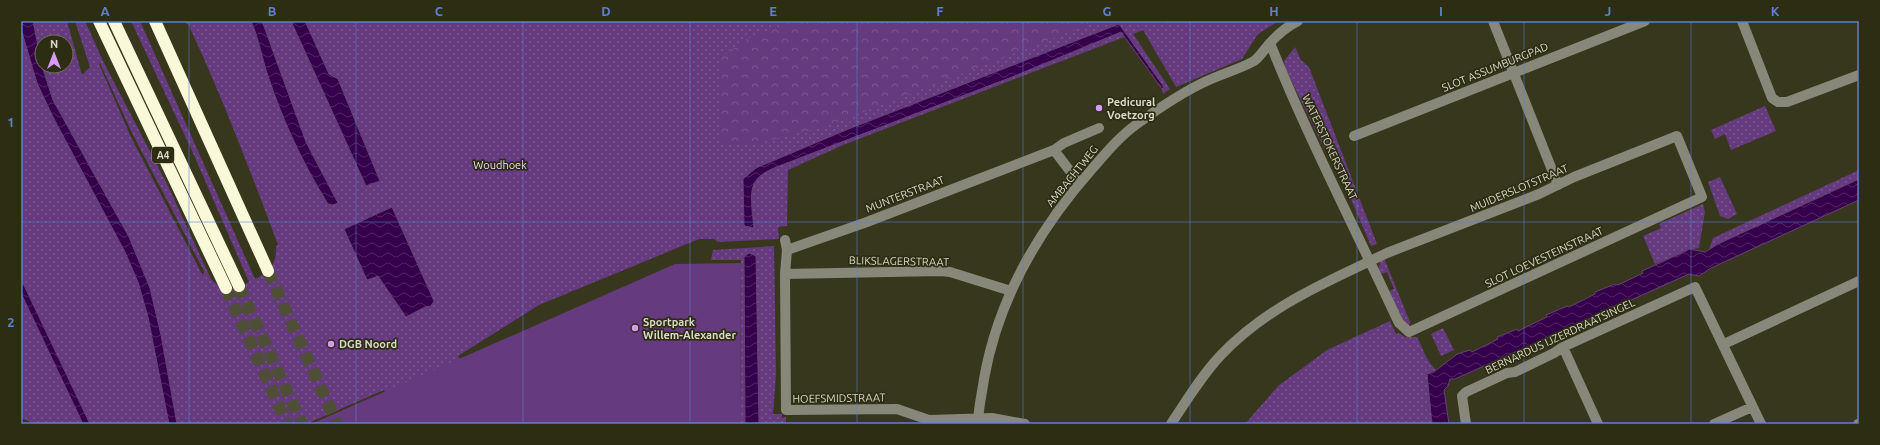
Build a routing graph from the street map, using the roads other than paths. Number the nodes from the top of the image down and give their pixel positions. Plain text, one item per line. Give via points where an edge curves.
1 (99, 21) edge
2 (114, 21) edge
3 (155, 21) edge
4 (1493, 21) edge
5 (1645, 21) edge
6 (1742, 21) edge
7 (1295, 23) edge
8 (1270, 43) junction
9 (1513, 74) junction
10 (1859, 74) edge
11 (1099, 128) dead end
12 (1354, 136) dead end
13 (1677, 136) joint
14 (1054, 150) junction
15 (1080, 183) junction
16 (1558, 185) junction
17 (1370, 261) junction
18 (268, 271) tunnel mouth
19 (785, 274) junction
20 (1859, 281) edge
21 (240, 286) tunnel mouth
22 (226, 288) tunnel mouth
23 (1011, 291) junction
24 (1724, 344) junction
25 (1564, 347) junction
26 (1752, 407) junction
27 (978, 421) edge
28 (1025, 424) edge
29 (1171, 424) edge
30 (1466, 424) edge
31 (1598, 424) edge
32 (1714, 424) edge
33 (1761, 424) edge

1 - 22 highway, A4
2 - 21 highway, A4
3 - 18 highway
4 - 9 street
5 - 9 street, SLOT ASSUMBURGPAD
6 - 10 street via 1772,98 1778,102 1787,102
7 - 8 street, AMBACHTWEG
8 - 15 street, AMBACHTWEG via 1255,60 1207,81 1162,106 1135,125
8 - 17 street, WATERSTOKERSTRAAT
9 - 12 street, SLOT ASSUMBURGPAD
9 - 16 street
11 - 14 street, MUNTERSTRAAT
13 - 16 street, MUIDERSLOTSTRAAT
13 - 17 street, SLOT LOEVESTEINSTRAAT via 1702,197 1409,332 1399,324
14 - 15 street
14 - 19 street, MUNTERSTRAAT via 867,222 786,245
15 - 23 street, AMBACHTWEG via 1047,226
16 - 17 street, MUIDERSLOTSTRAAT
17 - 29 street, MUIDERSLOTSTRAAT via 1318,285 1254,325 1221,355 1194,388
19 - 23 street, BLIKSLAGERSTRAAT via 942,271
19 - 27 street, HOEFSMIDSTRAAT via 786,410 897,409 929,420
20 - 24 street
23 - 27 street, AMBACHTWEG via 991,345
24 - 25 street, BERNARDUS IJZERDRAATSINGEL via 1695,287
24 - 26 street
25 - 30 street, BERNARDUS IJZERDRAATSINGEL via 1462,396
25 - 31 street
26 - 32 street
26 - 33 street
27 - 28 street via 992,418

